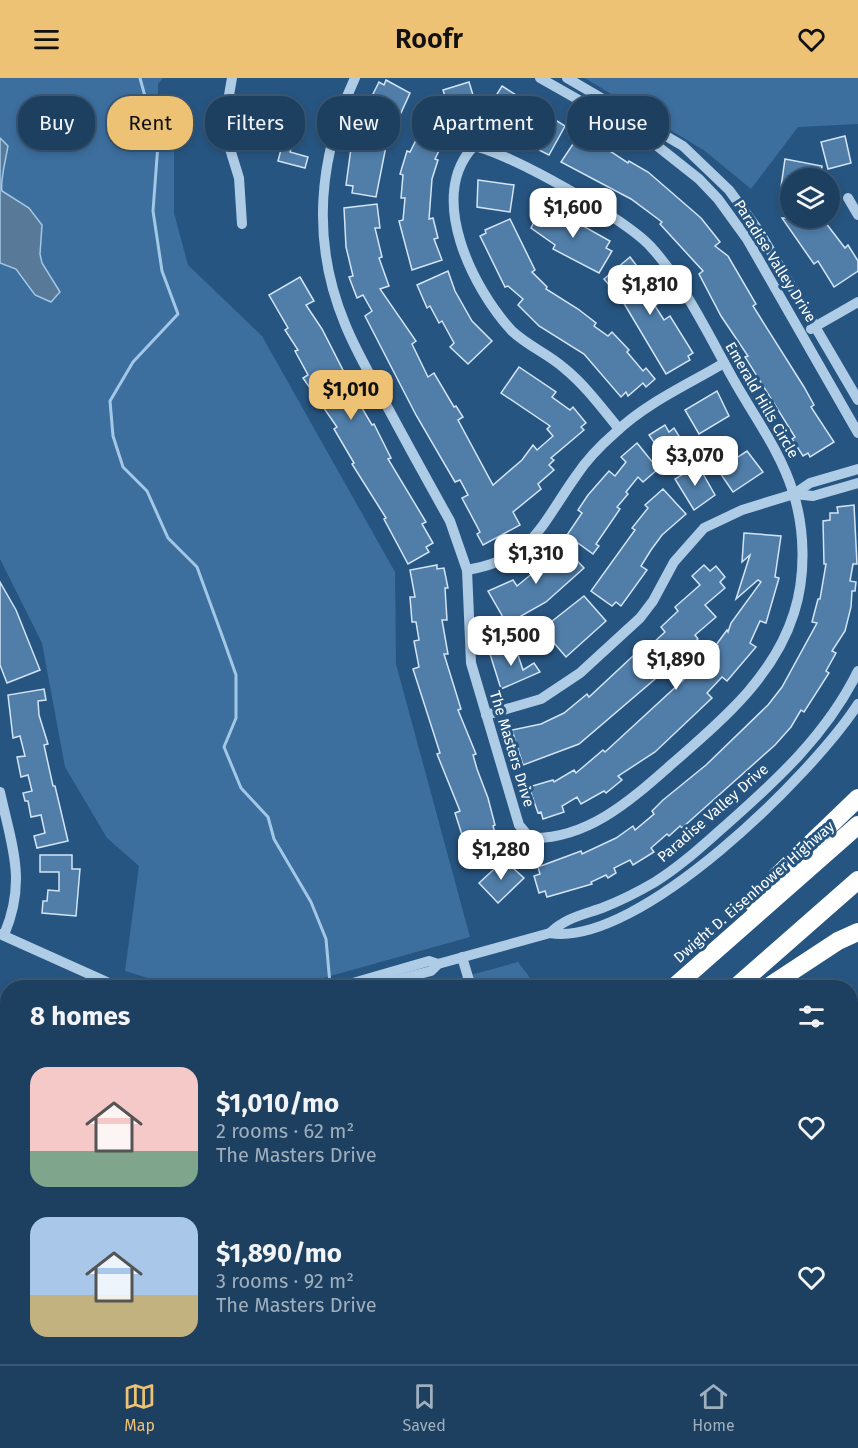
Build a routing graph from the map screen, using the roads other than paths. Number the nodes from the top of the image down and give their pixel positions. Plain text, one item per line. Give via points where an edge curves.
1 (232, 78) edge
2 (355, 78) edge
3 (540, 78) edge
4 (567, 78) edge
5 (848, 198) dead end
6 (858, 215) edge
7 (242, 225) dead end
8 (858, 302) edge
9 (815, 326) junction
10 (802, 333) junction
11 (724, 363) junction
12 (858, 400) edge
13 (619, 429) junction
14 (858, 433) edge
15 (858, 469) edge
16 (858, 483) edge
17 (794, 494) junction
18 (467, 570) junction
19 (858, 671) edge
20 (858, 704) edge
21 (486, 715) junction
22 (0, 792) edge
23 (858, 798) edge
24 (858, 825) edge
25 (858, 880) edge
26 (858, 932) edge
27 (550, 933) junction
28 (2, 934) edge
29 (717, 949) junction
30 (462, 957) junction
31 (438, 964) junction
32 (103, 980) edge
33 (363, 980) edge
34 (397, 980) edge
35 (469, 980) edge
36 (682, 980) edge
37 (744, 980) edge
38 (778, 980) edge

1 - 7 street via 226,136 239,178
2 - 18 street, The Masters Drive via 329,148 323,183 325,260 345,327 450,521
3 - 10 street, Paradise Valley Drive via 651,141 699,179 741,229
4 - 9 street, Paradise Valley Drive via 659,129 709,168 746,210
5 - 6 street
8 - 9 street
9 - 10 street
9 - 12 street, Paradise Valley Drive
10 - 14 street, Paradise Valley Drive
11 - 13 street
11 - 13 street, Emerald Hills Circle via 663,261 632,229 501,154 474,146 456,176 454,208 459,237 480,290 514,332 563,366
11 - 17 street, Emerald Hills Circle via 778,455
13 - 18 street via 581,468 543,529 526,546 487,567
15 - 17 street via 810,483
16 - 17 street via 813,496
17 - 21 street via 742,510 704,528 674,562 640,618 580,673 542,699
17 - 21 street, The Masters Drive via 801,536 800,582 795,611 776,655 743,698 623,807 566,832 530,838 519,825
18 - 21 street, The Masters Drive via 471,663
19 - 27 street, Paradise Valley Drive via 819,735 708,840 656,881 611,904 561,922
20 - 27 street, Paradise Valley Drive via 808,769 688,877 663,895 606,922 566,936
22 - 28 street via 15,849 17,875 16,898
23 - 29 highway via 776,877
24 - 29 highway, Dwight D. Eisenhower Highway
25 - 37 highway
26 - 38 highway
27 - 30 street, Paradise Valley Drive
28 - 32 street
29 - 36 highway, Dwight D. Eisenhower Highway
30 - 31 street, Paradise Valley Drive
30 - 35 street
31 - 33 street, Paradise Valley Drive via 429,961
31 - 34 street, Paradise Valley Drive via 431,971

